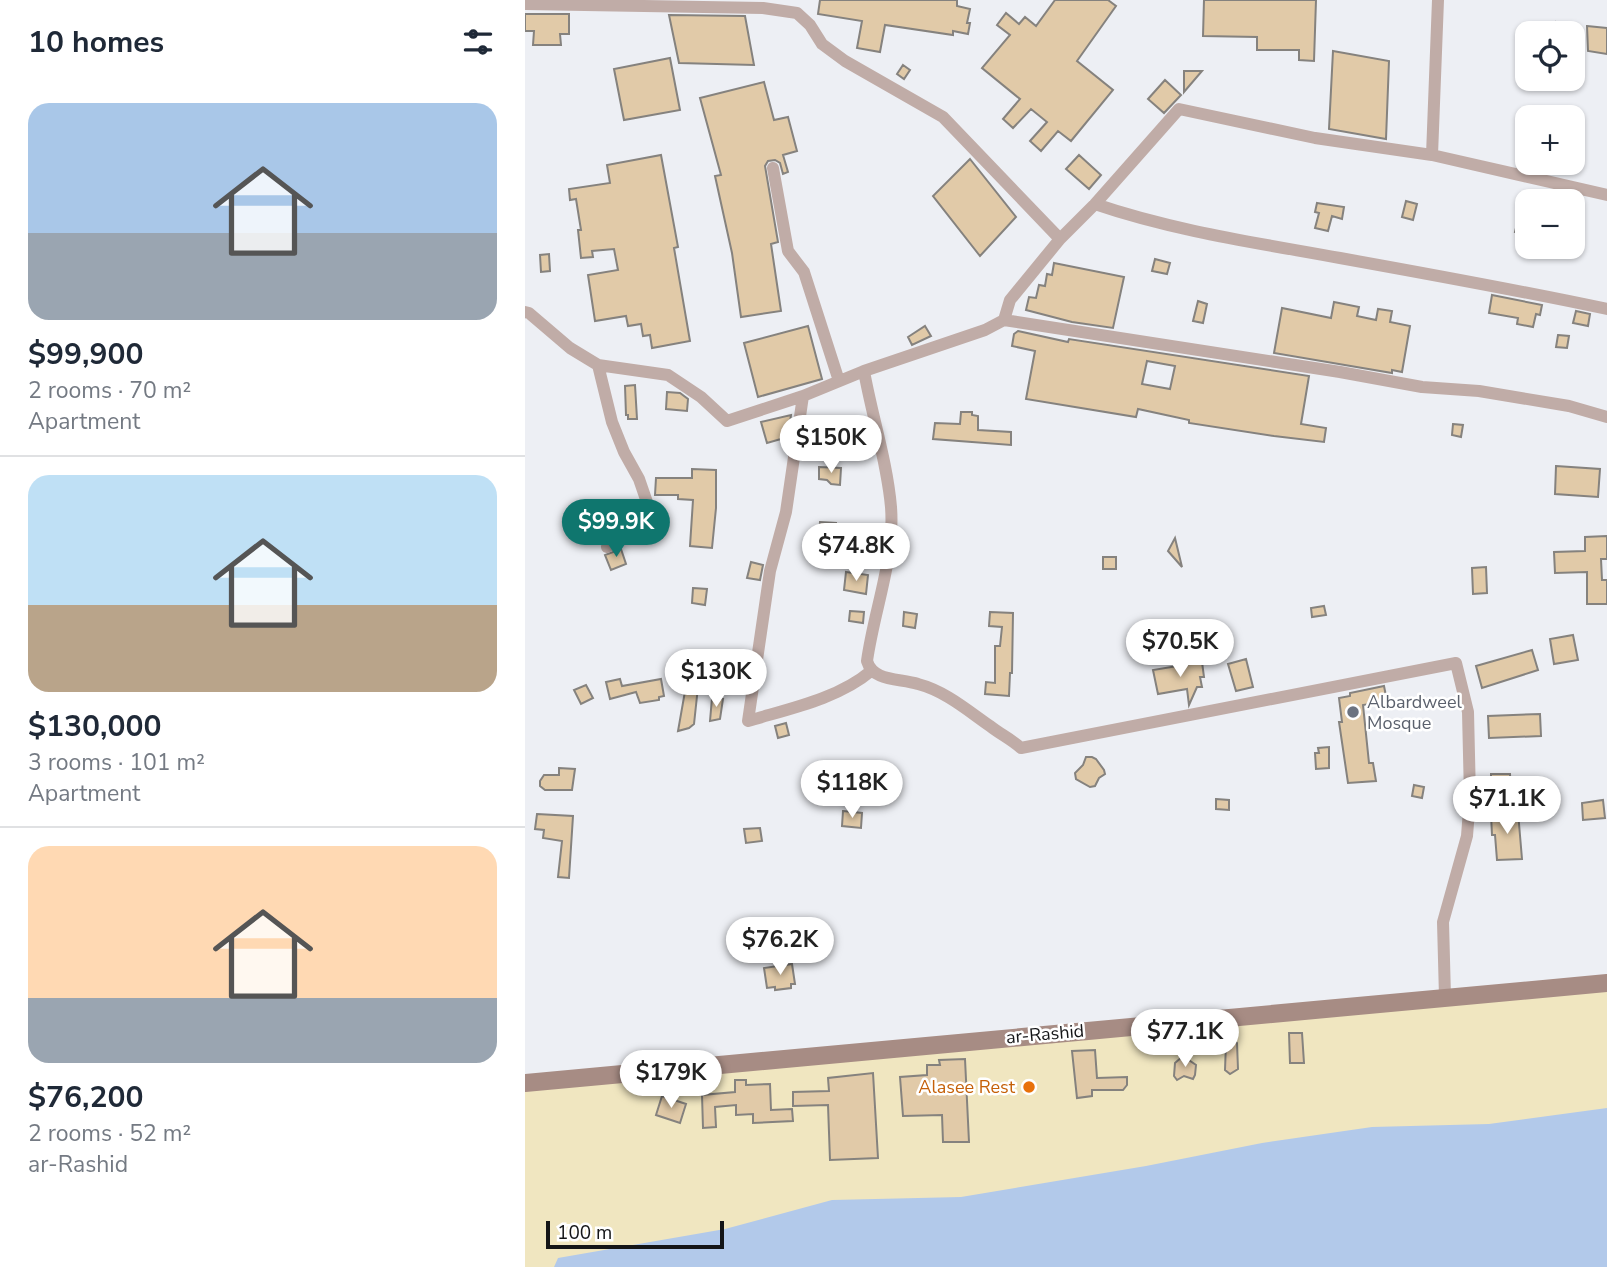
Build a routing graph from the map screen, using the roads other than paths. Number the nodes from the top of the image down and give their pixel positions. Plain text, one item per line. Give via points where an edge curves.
1 (1438, 0) edge
2 (525, 4) edge
3 (1432, 155) junction
4 (773, 168) dead end
5 (1607, 195) edge
6 (1095, 204) junction
7 (1060, 239) junction
8 (1607, 309) edge
9 (525, 312) edge
10 (1004, 320) junction
11 (598, 365) junction
12 (864, 371) junction
13 (839, 381) junction
14 (803, 396) junction
15 (1607, 417) edge
16 (607, 547) dead end
17 (870, 671) junction
18 (1607, 983) edge
19 (1445, 997) junction
20 (525, 1083) edge

1 - 3 street
2 - 7 street via 763,8 797,13 822,44 845,61 943,117
3 - 5 street
3 - 6 street via 1315,138 1179,109
4 - 13 street via 788,251 804,272
6 - 7 street
6 - 8 street via 1212,234
7 - 10 street via 1010,300
9 - 11 street
10 - 12 street
10 - 15 street via 1422,387 1569,405
11 - 14 street via 669,375 727,421
11 - 16 street via 612,422 649,508 643,525
12 - 13 street
12 - 17 street via 891,509 887,566 867,661
13 - 14 street
14 - 17 street via 748,721 857,683
17 - 19 street via 937,691 1021,748 1456,663 1468,712 1470,797 1468,836 1443,922
18 - 19 main road, ar-Rashid
19 - 20 main road, ar-Rashid

